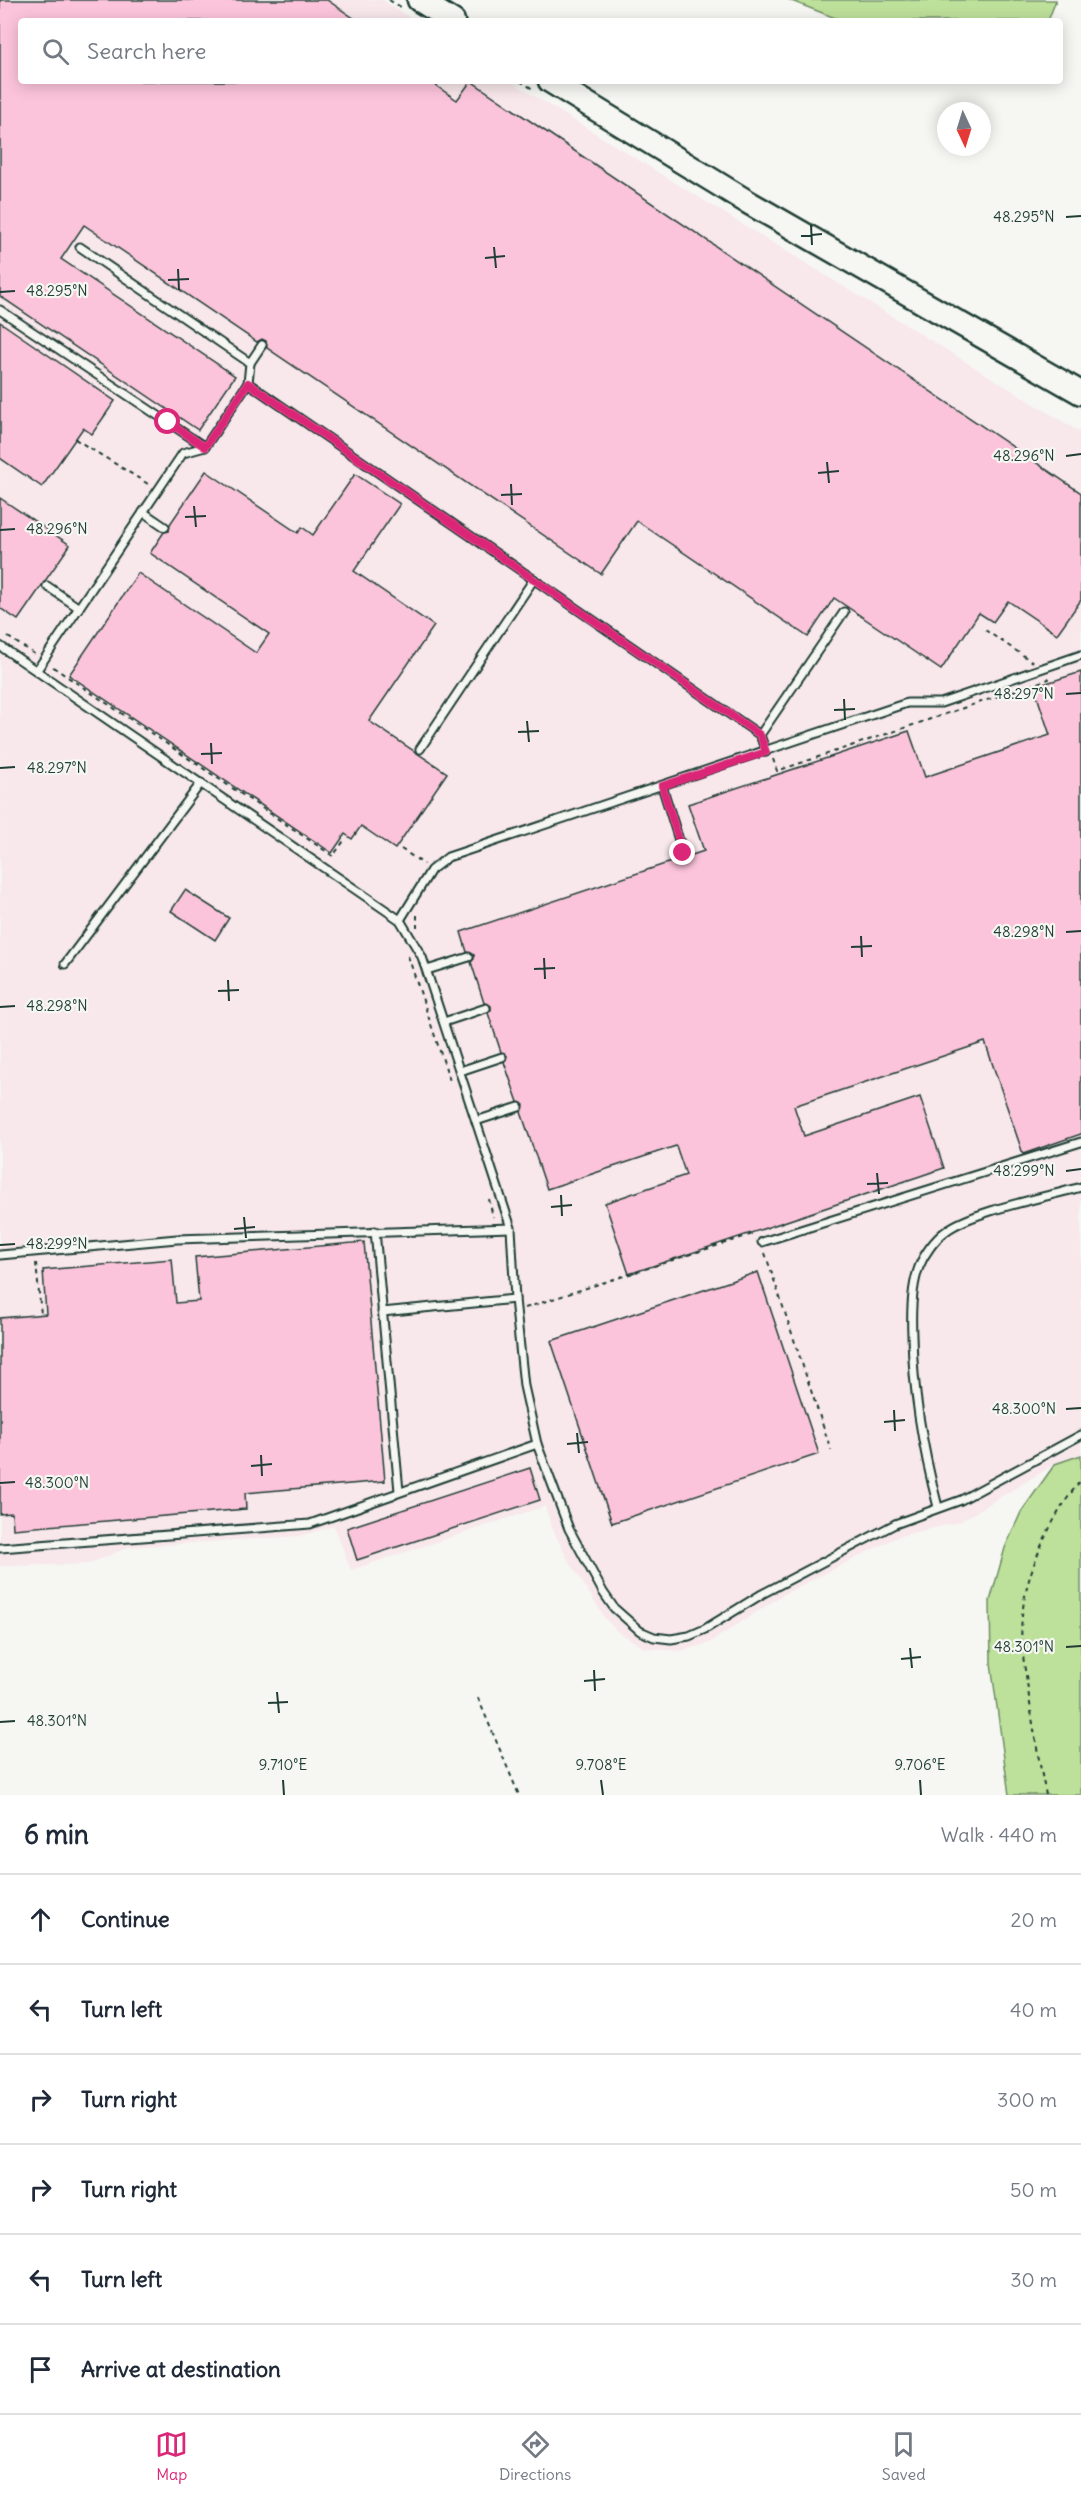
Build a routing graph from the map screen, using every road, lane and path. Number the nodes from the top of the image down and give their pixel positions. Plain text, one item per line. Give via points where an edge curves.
1 (419, 0) edge
2 (448, 18) edge
3 (555, 84) edge
4 (81, 247) dead end
5 (0, 310) edge
6 (262, 345) dead end
7 (250, 363) junction
8 (248, 383) junction
9 (1081, 393) edge
10 (75, 438) dead end
11 (205, 447) junction
12 (158, 490) junction
13 (143, 512) junction
14 (165, 527) dead end
15 (534, 579) junction
16 (47, 586) dead end
17 (79, 608) junction
18 (844, 612) dead end
19 (6, 637) dead end
20 (0, 646) edge
21 (1081, 655) edge
22 (44, 660) junction
23 (37, 670) junction
24 (935, 718) dead end
25 (760, 735) junction
26 (420, 749) dead end
27 (766, 752) junction
28 (777, 771) dead end
29 (201, 783) junction
30 (662, 786) junction
31 (346, 838) dead end
32 (401, 849) dead end
33 (683, 853) dead end
34 (431, 870) junction
35 (399, 920) junction
36 (469, 957) dead end
37 (65, 964) dead end
38 (427, 970) junction
39 (486, 1008) dead end
40 (444, 1022) junction
41 (502, 1057) dead end
42 (460, 1071) junction
43 (519, 1107) dead end
44 (476, 1121) junction
45 (1081, 1142) edge
46 (1081, 1187) edge
47 (488, 1196) dead end
48 (496, 1228) junction
49 (511, 1228) junction
50 (375, 1232) junction
51 (762, 1242) junction
52 (35, 1251) junction
53 (0, 1255) edge
54 (515, 1299) junction
55 (516, 1308) junction
56 (382, 1312) junction
57 (41, 1314) dead end
58 (1081, 1435) edge
59 (537, 1444) junction
60 (831, 1450) dead end
61 (1081, 1480) edge
62 (399, 1491) junction
63 (938, 1507) junction
64 (0, 1548) edge
65 (478, 1698) dead end
66 (519, 1795) edge
67 (1046, 1795) edge

1 - 2 main road
3 - 9 main road via 746,201
4 - 7 lane
5 - 11 lane
6 - 7 lane
7 - 8 lane
8 - 11 lane
8 - 15 lane
10 - 12 path
11 - 12 lane via 183,453
12 - 13 lane
13 - 14 lane
13 - 17 lane
15 - 25 lane
15 - 26 lane
16 - 17 lane
17 - 22 lane
18 - 25 lane
19 - 22 path
20 - 23 lane
21 - 27 lane via 940,703 907,703
22 - 23 lane
22 - 31 path via 333,856
23 - 29 lane
24 - 28 path
25 - 27 lane
27 - 30 lane
29 - 35 lane
29 - 37 lane
30 - 33 lane
30 - 34 lane via 448,857
32 - 34 path
34 - 35 lane
35 - 38 lane
36 - 38 lane
38 - 40 lane
39 - 40 lane
40 - 42 lane
41 - 42 lane
42 - 44 lane
43 - 44 lane
44 - 49 lane
45 - 51 lane
46 - 63 lane via 965,1220 946,1231 919,1266 913,1288 912,1371
47 - 48 path
48 - 49 lane
48 - 50 lane
49 - 54 lane
50 - 52 lane via 177,1239
50 - 56 lane
51 - 55 path via 758,1233 531,1308
51 - 60 path
52 - 53 lane
52 - 57 path
54 - 55 lane
54 - 56 lane
55 - 59 lane via 524,1386
56 - 62 lane
58 - 63 lane via 961,1500
59 - 62 lane
59 - 63 lane via 569,1529 603,1592 628,1623 654,1637 680,1637 705,1629 803,1572 895,1524
61 - 67 path via 1055,1520 1035,1564 1023,1608 1022,1645
62 - 64 lane via 310,1524
65 - 66 path

